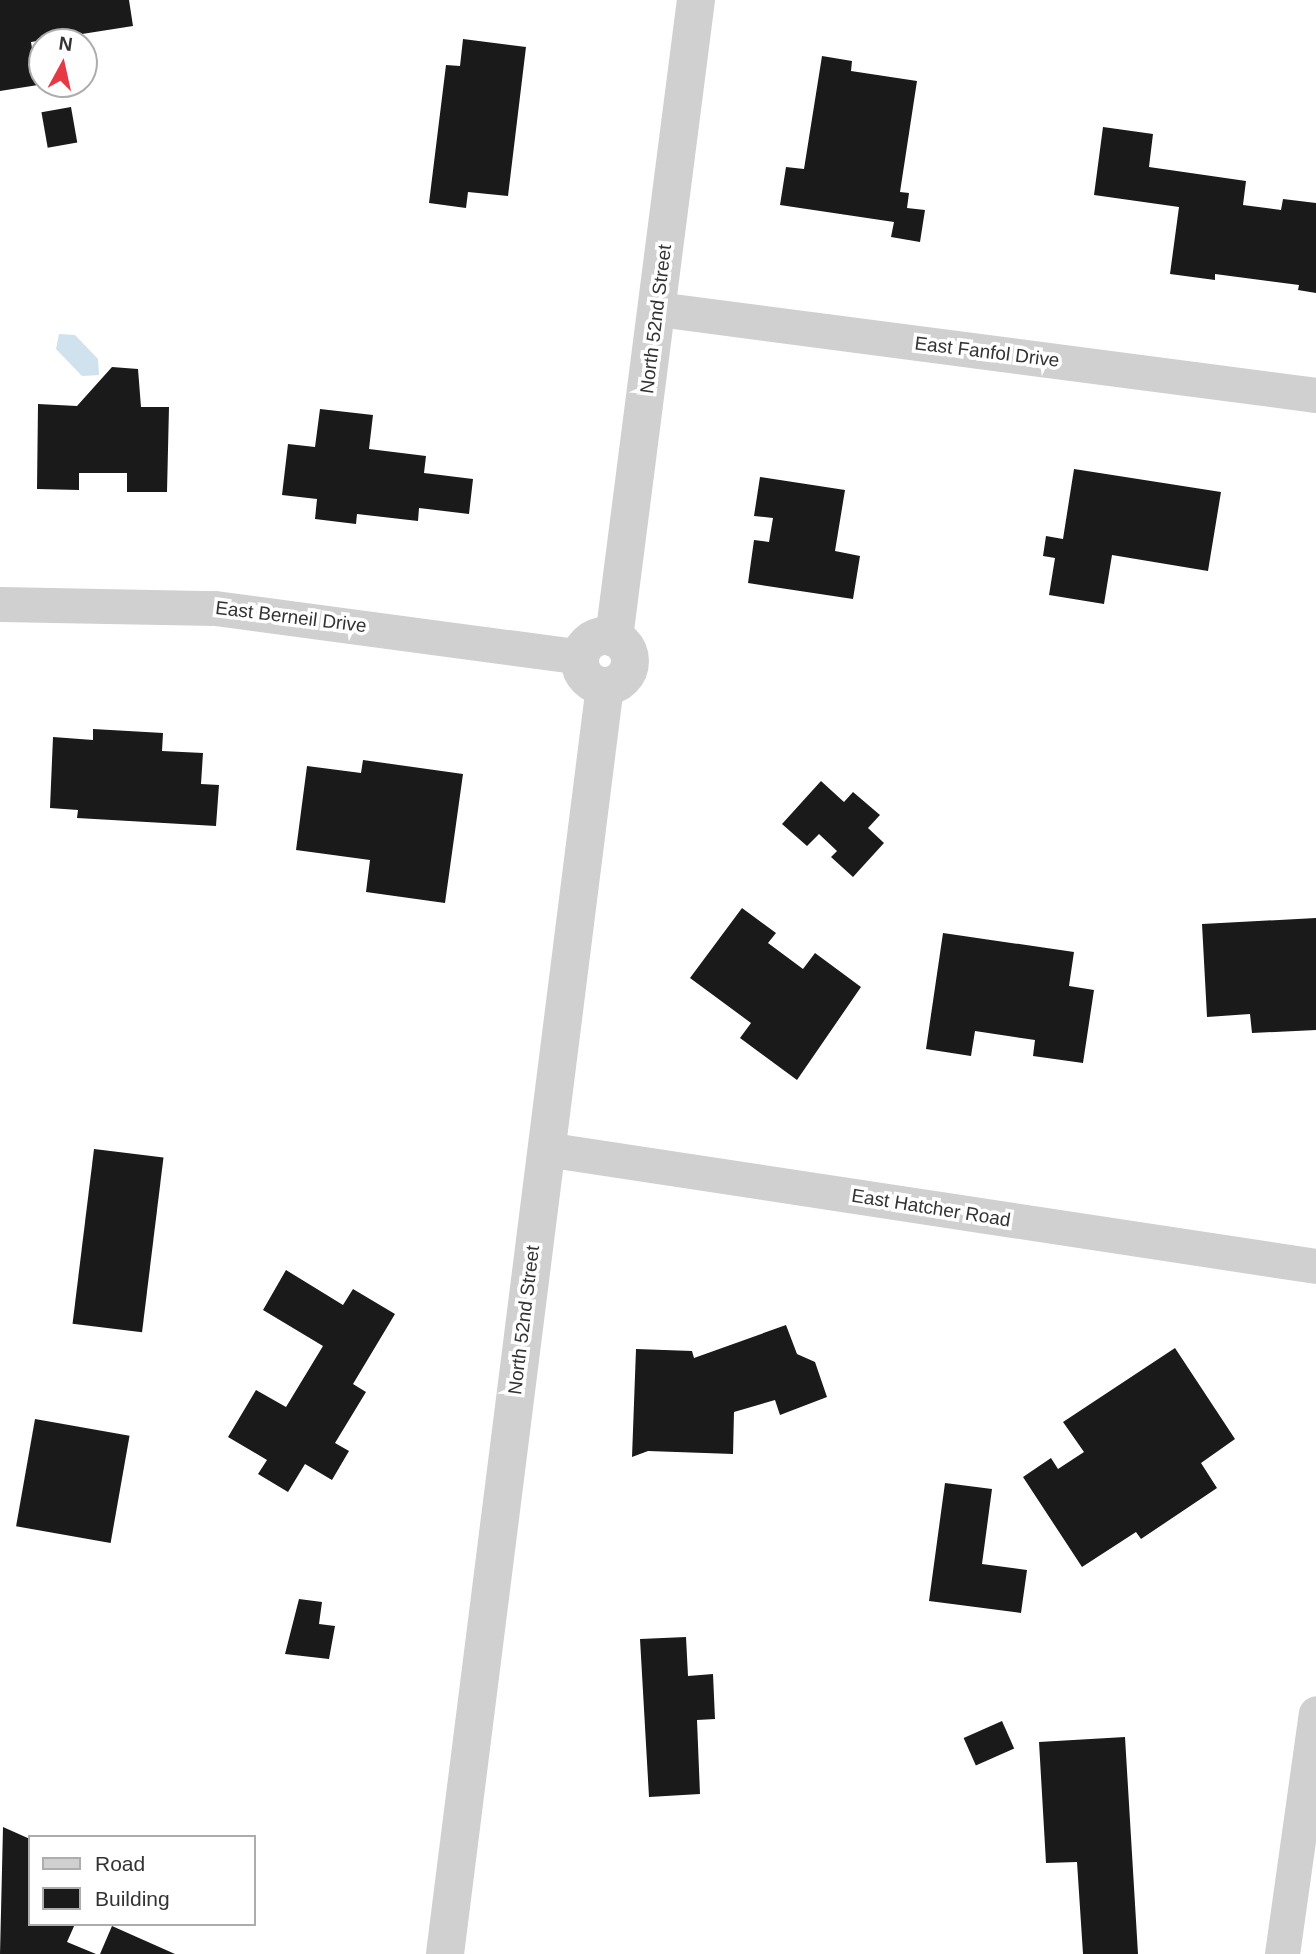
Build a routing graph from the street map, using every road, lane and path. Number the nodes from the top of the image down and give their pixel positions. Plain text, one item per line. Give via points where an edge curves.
1 (696, 0) edge
2 (658, 309) junction
3 (1316, 394) edge
4 (0, 604) edge
5 (614, 638) junction
6 (580, 657) junction
7 (605, 686) junction
8 (545, 1149) junction
9 (1316, 1266) edge
10 (1316, 1713) edge
11 (445, 1954) edge
12 (1282, 1954) edge

1 - 2 street, North 52nd Street
2 - 3 street, East Fanfol Drive
2 - 5 street, North 52nd Street
4 - 6 street, East Berneil Drive via 215,608
5 - 6 street via 593,639
5 - 7 street via 627,649 629,666 621,680
6 - 7 street via 583,673
7 - 8 street, North 52nd Street
8 - 9 street, East Hatcher Road
8 - 11 street, North 52nd Street
10 - 12 street

